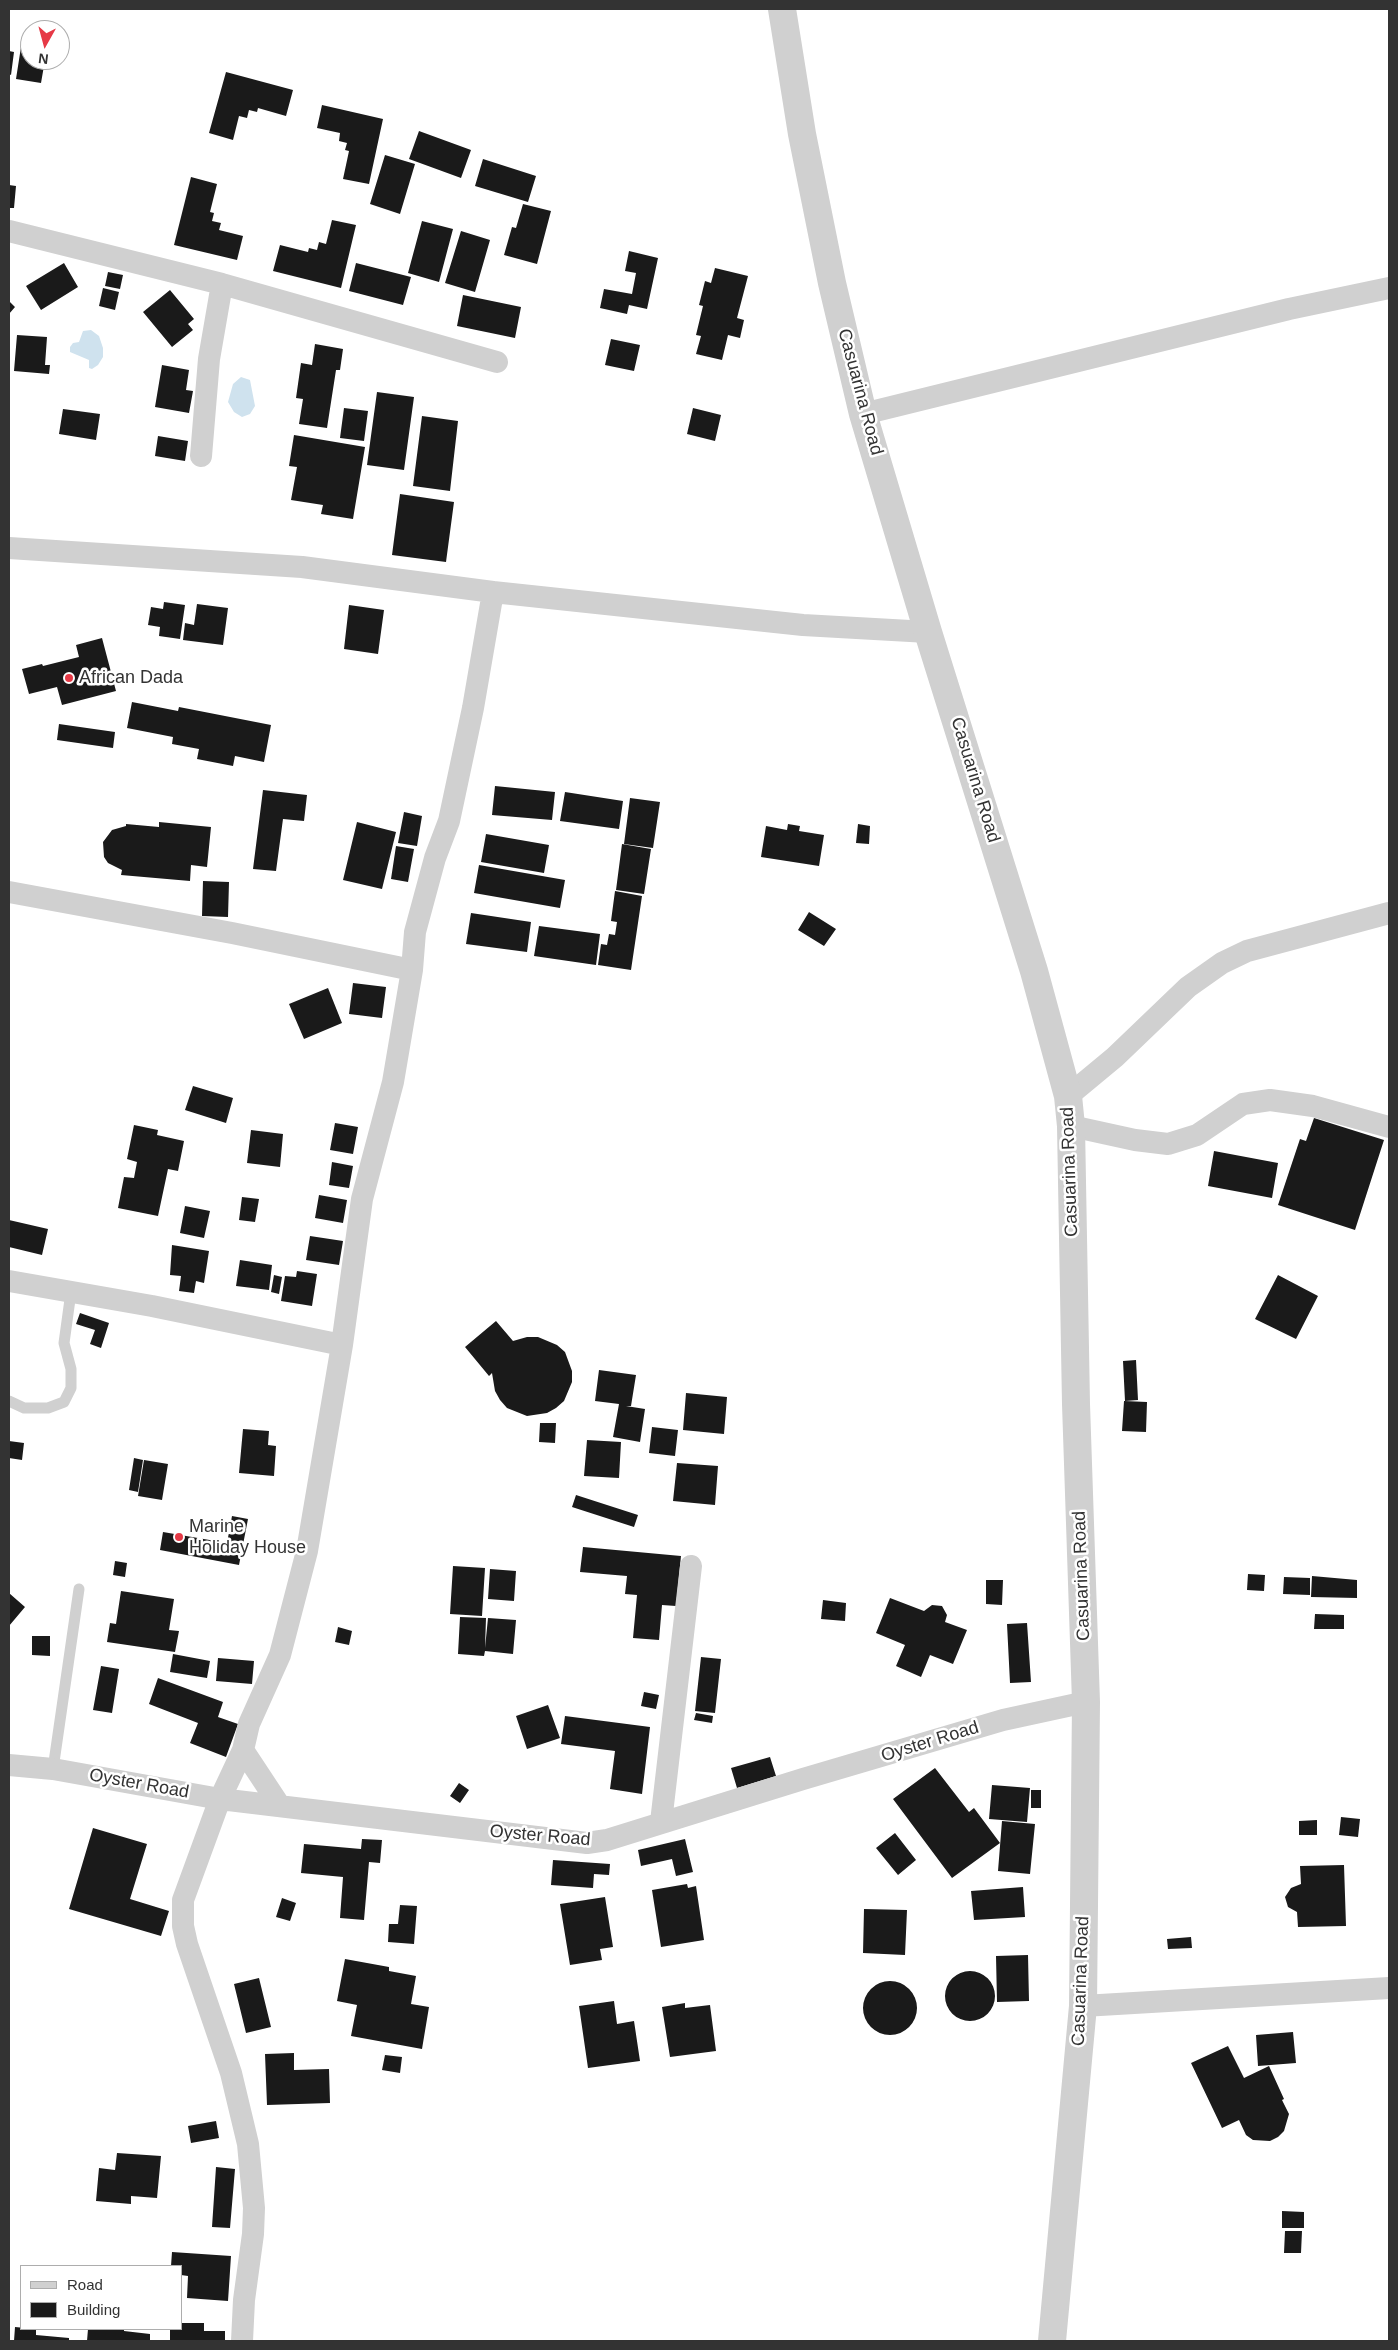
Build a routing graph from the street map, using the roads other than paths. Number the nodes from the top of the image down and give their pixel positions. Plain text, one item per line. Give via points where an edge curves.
1 (782, 9) edge
2 (9, 231) edge
3 (222, 284) junction
4 (1389, 288) edge
5 (497, 362) dead end
6 (863, 414) junction
7 (201, 456) dead end
8 (9, 548) edge
9 (493, 592) junction
10 (928, 632) junction
11 (9, 892) edge
12 (1389, 913) edge
13 (412, 970) junction
14 (1068, 1096) junction
15 (1071, 1126) junction
16 (1389, 1127) edge
17 (9, 1281) edge
18 (71, 1292) junction
19 (342, 1345) junction
20 (9, 1401) edge
21 (691, 1566) dead end
22 (79, 1589) dead end
23 (1086, 1702) junction
24 (243, 1750) junction
25 (9, 1765) edge
26 (53, 1769) junction
27 (220, 1798) junction
28 (280, 1806) junction
29 (661, 1822) junction
30 (1389, 1988) edge
31 (1083, 2006) junction
32 (242, 2341) edge
33 (1052, 2341) edge

1 - 6 street, Casuarina Road via 802,134
2 - 3 street
3 - 5 street
3 - 7 street via 209,358
4 - 6 street via 1289,309
6 - 10 street, Casuarina Road
8 - 9 street via 302,567
9 - 10 street via 793,624
9 - 13 street via 449,821 435,858 415,932
10 - 14 street, Casuarina Road via 1034,971
11 - 13 street
12 - 14 street via 1247,950 1222,963 1188,987 1115,1057
13 - 19 street via 393,1082 362,1200
14 - 15 street, Casuarina Road
15 - 16 street via 1168,1144 1197,1135 1243,1104 1270,1100 1313,1106
15 - 23 street, Casuarina Road
17 - 18 street
18 - 19 street
18 - 20 lane via 64,1343 72,1388 64,1402 48,1408 24,1408
19 - 24 street via 307,1551 280,1655 249,1724
21 - 29 street
22 - 26 lane
23 - 29 street, Oyster Road via 1003,1720
23 - 31 street, Casuarina Road
24 - 27 street
24 - 28 street
25 - 26 street, Oyster Road
26 - 27 street, Oyster Road
27 - 28 street, Oyster Road
27 - 32 street via 183,1900 183,1926 231,2074 248,2144 254,2217
28 - 29 street, Oyster Road via 587,1843 607,1840
30 - 31 street
31 - 33 street, Casuarina Road

